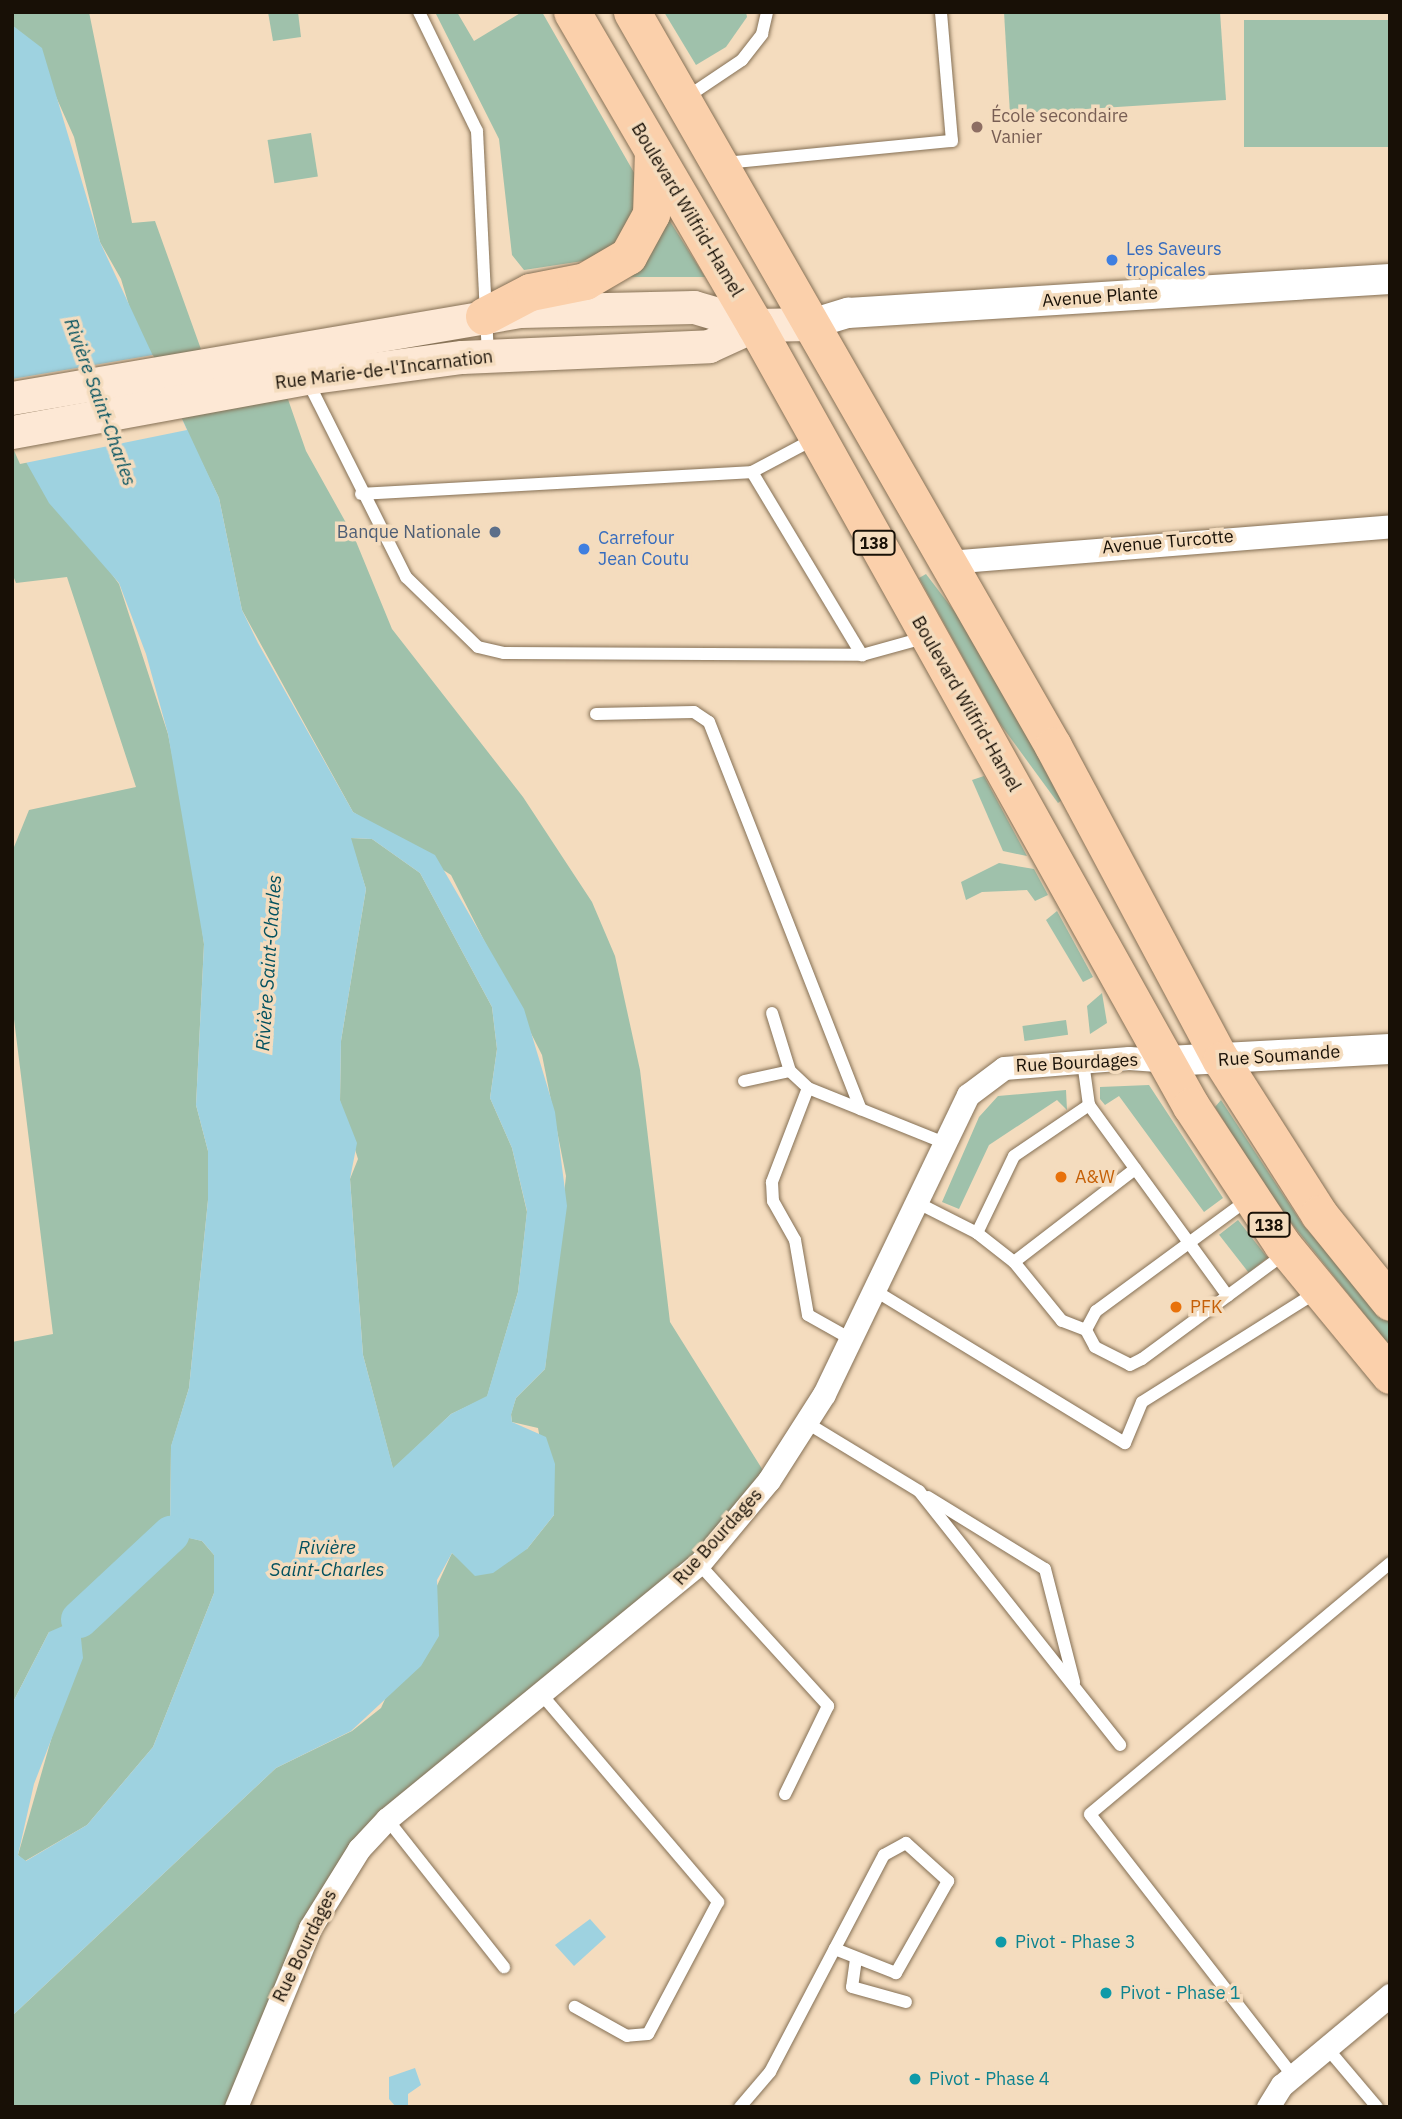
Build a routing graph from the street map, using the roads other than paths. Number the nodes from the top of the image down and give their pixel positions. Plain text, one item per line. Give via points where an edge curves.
1 (419, 12) edge
2 (572, 12) edge
3 (632, 12) edge
4 (766, 12) edge
5 (941, 12) edge
6 (684, 99) junction
7 (653, 152) junction
8 (721, 164) junction
9 (1390, 279) edge
10 (484, 316) junction
11 (811, 324) junction
12 (755, 325) junction
13 (488, 355) junction
14 (303, 364) junction
15 (180, 385) junction
16 (12, 398) edge
17 (12, 432) edge
18 (817, 438) junction
19 (752, 472) junction
20 (361, 495) junction
21 (1390, 526) edge
22 (947, 562) junction
23 (928, 637) junction
24 (862, 655) junction
25 (596, 714) dead end
26 (772, 1013) dead end
27 (1390, 1049) edge
28 (1221, 1060) junction
29 (1168, 1061) junction
30 (1083, 1062) junction
31 (790, 1071) junction
32 (744, 1081) dead end
33 (808, 1088) junction
34 (1089, 1105) junction
35 (861, 1109) junction
36 (942, 1142) junction
37 (1135, 1169) junction
38 (1250, 1198) junction
39 (916, 1202) junction
40 (977, 1233) junction
41 (1190, 1244) junction
42 (1288, 1251) junction
43 (1014, 1262) junction
44 (1385, 1287) edge
45 (874, 1290) junction
46 (1318, 1290) junction
47 (1228, 1296) junction
48 (1086, 1330) junction
49 (851, 1339) junction
50 (1390, 1375) edge
51 (807, 1423) junction
52 (919, 1491) junction
53 (1390, 1563) edge
54 (699, 1564) junction
55 (1076, 1690) junction
56 (542, 1696) junction
57 (1120, 1745) dead end
58 (785, 1794) dead end
59 (387, 1819) junction
60 (835, 1949) junction
61 (856, 1959) junction
62 (504, 1967) dead end
63 (1390, 1995) edge
64 (906, 2002) dead end
65 (575, 2007) dead end
66 (1327, 2048) junction
67 (1293, 2076) junction
68 (236, 2107) edge
69 (740, 2107) edge
70 (1268, 2107) edge
71 (1377, 2107) edge

1 - 10 lane via 477,131
2 - 7 main road, Boulevard Wilfrid-Hamel / 138
3 - 6 main road, 138
4 - 6 lane via 762,34 742,60
5 - 8 lane via 952,141
6 - 8 main road, 138
7 - 10 main road via 651,214 628,256 585,281 530,292
7 - 12 main road, Boulevard Wilfrid-Hamel / 138
8 - 11 main road, 138
9 - 11 street, Avenue Plante via 848,313
10 - 12 main road, Rue Marie-de-l'Incarnation via 694,307
10 - 13 lane
10 - 14 main road, Rue Marie-de-l'Incarnation
11 - 12 main road, Rue Marie-de-l'Incarnation
11 - 22 main road, 138
12 - 13 main road, Rue Marie-de-l'Incarnation via 709,346
12 - 18 main road, Boulevard Wilfrid-Hamel / 138
13 - 14 main road, Rue Marie-de-l'Incarnation
14 - 15 main road, Rue Marie-de-l'Incarnation
14 - 20 lane
15 - 16 main road, Rue Marie-de-l'Incarnation
15 - 17 main road, Rue Marie-de-l'Incarnation
18 - 19 lane
18 - 23 main road, Boulevard Wilfrid-Hamel / 138
19 - 20 lane
19 - 24 lane
20 - 24 lane via 406,577 478,647 504,653
21 - 22 street, Avenue Turcotte
22 - 28 main road, 138
23 - 24 lane
23 - 29 main road, Boulevard Wilfrid-Hamel / 138
25 - 35 lane via 694,712 709,722
26 - 31 lane
27 - 28 street, Rue Soumande
28 - 29 street, Rue Soumande
28 - 44 main road, 138 via 1319,1214
29 - 30 street, Rue Bourdages
29 - 38 main road, Boulevard Wilfrid-Hamel / 138
30 - 34 lane
30 - 36 street, Rue Bourdages via 1004,1068 981,1081
31 - 32 lane
31 - 33 lane
33 - 35 lane
33 - 49 lane via 772,1182 773,1201 795,1240 808,1315
34 - 37 lane
34 - 40 lane via 1014,1156
35 - 36 lane
36 - 39 street, Rue Bourdages
37 - 41 lane
37 - 43 lane
38 - 41 lane
38 - 42 main road, Boulevard Wilfrid-Hamel / 138
39 - 40 lane
39 - 45 street, Rue Bourdages
40 - 43 lane
41 - 47 lane
41 - 48 lane via 1097,1311
42 - 46 main road, Boulevard Wilfrid-Hamel / 138
42 - 47 lane
43 - 48 lane via 1062,1321
45 - 46 lane via 1125,1443 1142,1402
45 - 49 street, Rue Bourdages
46 - 50 main road, Boulevard Wilfrid-Hamel / 138
47 - 48 lane via 1130,1364 1109,1359
49 - 51 street, Rue Bourdages
51 - 52 lane
51 - 54 street, Rue Bourdages via 769,1480
52 - 55 lane
52 - 55 lane via 1045,1569
53 - 67 lane via 1090,1814
54 - 56 street, Rue Bourdages
54 - 58 lane via 828,1706
55 - 57 lane
56 - 59 street, Rue Bourdages
56 - 65 lane via 718,1902 648,2035 627,2036
59 - 62 lane
59 - 68 street, Rue Bourdages via 359,1849 310,1928
60 - 61 lane
60 - 61 lane via 884,1855 906,1843 948,1881 896,1973
60 - 69 lane via 770,2072
61 - 64 lane via 852,1987
63 - 66 street
66 - 67 street
66 - 71 lane
67 - 70 street

